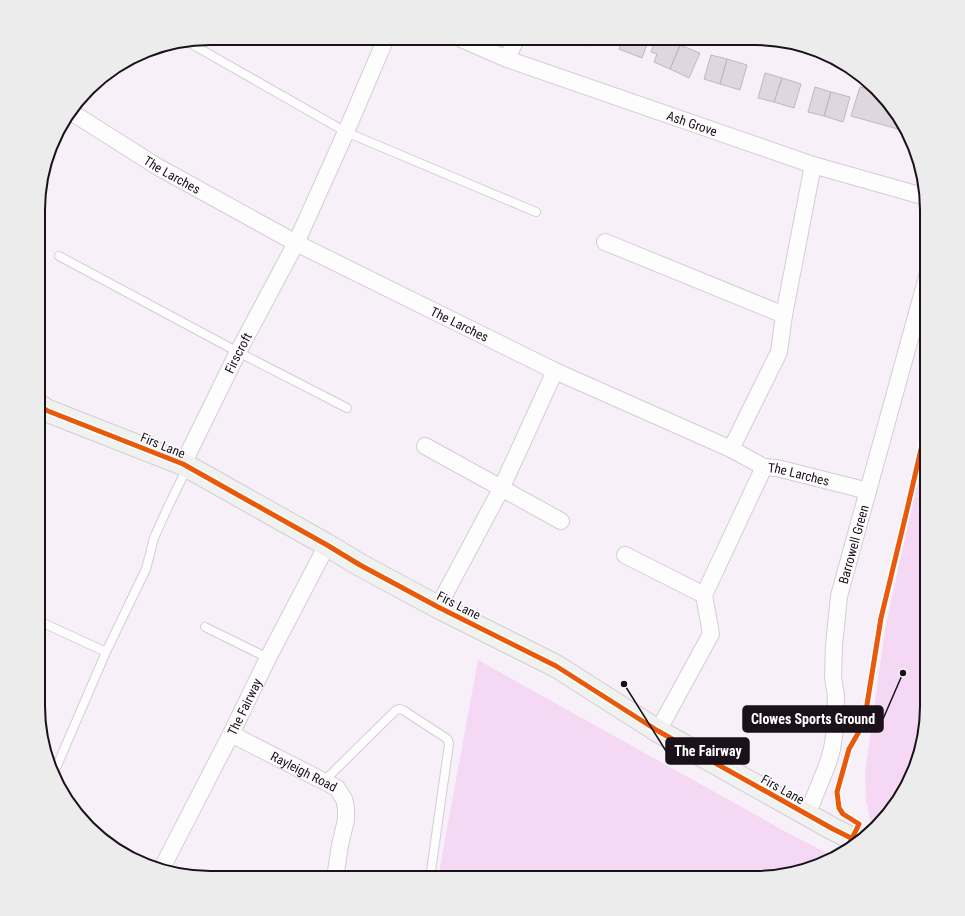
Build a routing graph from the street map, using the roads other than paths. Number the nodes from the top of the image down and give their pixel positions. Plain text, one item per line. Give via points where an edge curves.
1 (194, 45) edge
2 (383, 45) edge
3 (489, 45) edge
4 (513, 45) edge
5 (507, 59) junction
6 (75, 115) edge
7 (346, 132) junction
8 (813, 165) junction
9 (920, 195) edge
10 (536, 212) dead end
11 (605, 242) dead end
12 (296, 243) junction
13 (59, 256) dead end
14 (784, 315) junction
15 (920, 324) edge
16 (238, 352) junction
17 (555, 371) junction
18 (347, 408) dead end
19 (45, 409) edge
20 (425, 446) dead end
21 (731, 449) junction
22 (185, 466) junction
23 (764, 467) junction
24 (501, 489) junction
25 (868, 491) junction
26 (561, 521) dead end
27 (327, 545) junction
28 (625, 555) dead end
29 (704, 595) junction
30 (438, 606) junction
31 (45, 624) edge
32 (205, 628) dead end
33 (106, 652) junction
34 (268, 658) junction
35 (658, 731) junction
36 (231, 734) junction
37 (57, 766) edge
38 (323, 782) junction
39 (807, 815) junction
40 (853, 839) edge
41 (164, 864) edge
42 (336, 871) edge
43 (431, 871) edge

1 - 7 lane
2 - 7 street, Firscroft
3 - 5 street, Ash Grove
4 - 5 street
5 - 8 street, Ash Grove
6 - 12 street, The Larches via 158,167
7 - 10 lane
7 - 12 street, Firscroft
8 - 9 street, Ash Grove
8 - 14 street
11 - 14 street
12 - 16 street, Firscroft
12 - 17 street, The Larches
13 - 16 lane
14 - 21 street via 779,352
15 - 25 street, Barrowell Green
16 - 18 lane
16 - 22 street, Firscroft
17 - 21 street, The Larches
17 - 24 street
19 - 22 street, Firs Lane
20 - 24 street
21 - 23 street, The Larches
22 - 27 street, Firs Lane
22 - 33 lane via 154,538 146,569
23 - 25 street, The Larches
23 - 29 street
24 - 26 street
24 - 30 street
25 - 39 street, Barrowell Green via 839,596 834,653 833,677 836,696 832,749
27 - 30 street, Firs Lane
27 - 34 street, The Fairway
28 - 29 street
29 - 35 street via 711,634
30 - 35 street, Firs Lane via 556,666
31 - 33 lane
32 - 34 lane
33 - 37 lane
34 - 36 street, The Fairway
35 - 39 street, Firs Lane
36 - 38 street, Rayleigh Road
36 - 41 street, The Fairway
38 - 42 street, Rayleigh Road via 337,788 346,808
38 - 43 lane via 396,710 403,710 446,738 449,744
39 - 40 street, Firs Lane

